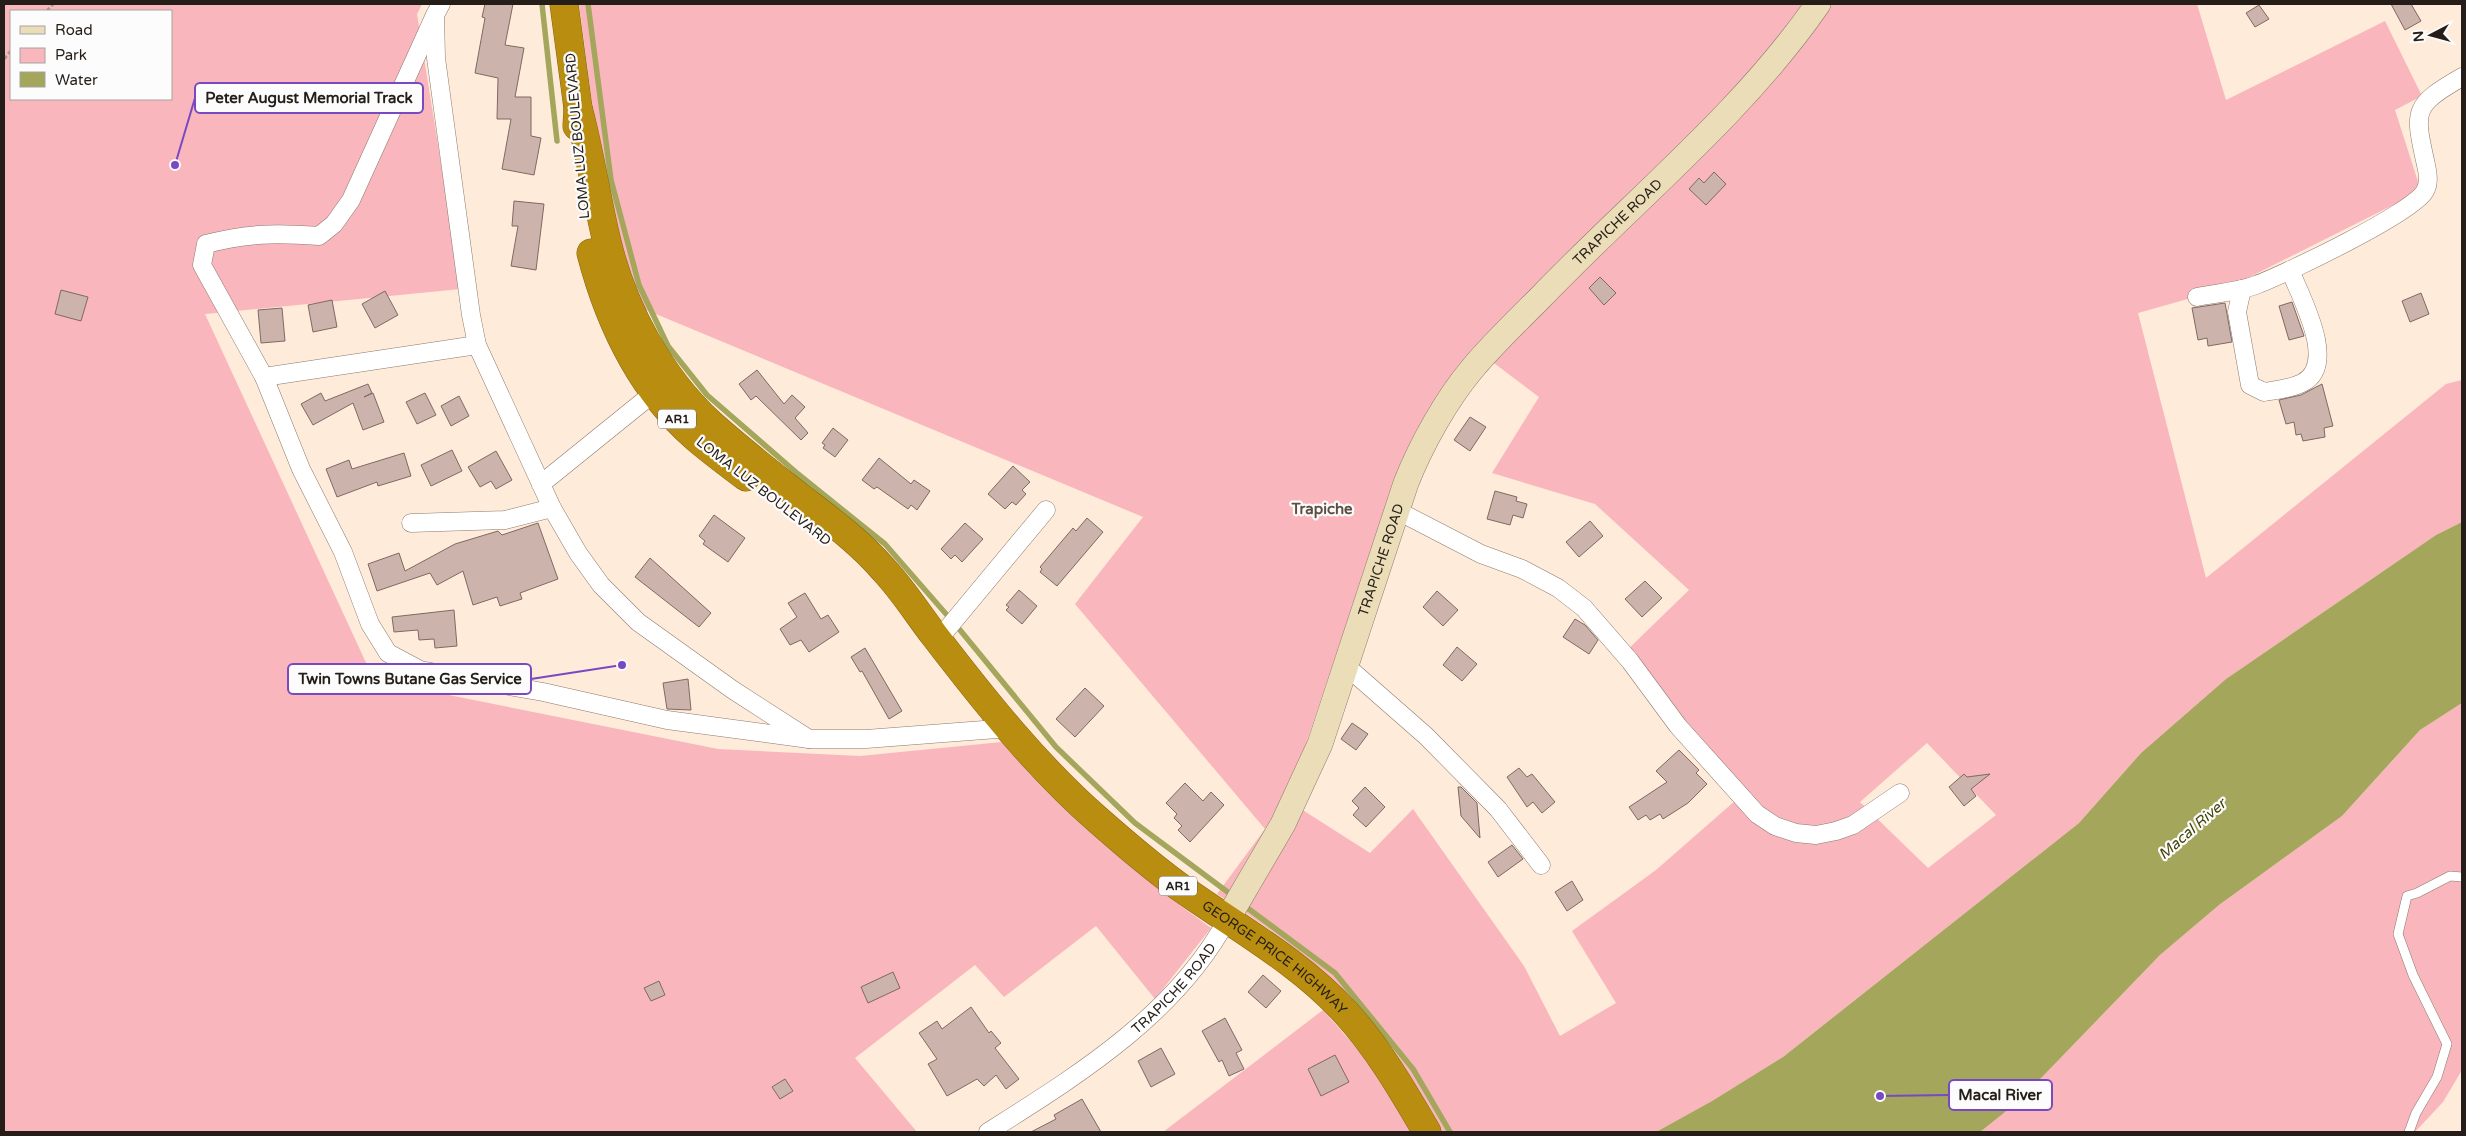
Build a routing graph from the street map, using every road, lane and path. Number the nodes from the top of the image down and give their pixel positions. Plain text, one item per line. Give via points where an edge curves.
1 (564, 4) edge
2 (1818, 4) edge
3 (438, 9) edge
4 (2462, 77) edge
5 (2290, 270) junction
6 (2242, 289) junction
7 (2197, 297) dead end
8 (477, 345) junction
9 (264, 377) junction
10 (663, 385) junction
11 (541, 484) junction
12 (552, 508) junction
13 (1046, 510) dead end
14 (1396, 510) junction
15 (411, 523) dead end
16 (936, 637) junction
17 (1345, 666) junction
18 (1010, 728) junction
19 (808, 738) junction
20 (1900, 793) dead end
21 (1542, 865) dead end
22 (2462, 877) edge
23 (1228, 918) junction
24 (1426, 1130) edge
25 (988, 1132) edge
26 (2409, 1132) edge

1 - 10 highway, LOMA LUZ BOULEVARD / AR1 via 578,108 576,154 593,262 612,320 632,359
2 - 14 street, TRAPICHE ROAD via 1746,93 1567,269 1471,369 1416,459
3 - 8 street via 436,58
3 - 9 street via 352,200 334,224 319,236 283,233 242,235 206,244 202,265
4 - 5 street via 2426,100 2420,112 2418,126 2428,182 2426,191 2388,220
5 - 6 street
5 - 6 street via 2311,320 2318,347 2316,368 2302,383 2264,392 2250,384 2237,312
6 - 7 street
8 - 9 street
8 - 11 street
9 - 19 street via 302,469 342,552 370,624 388,654 420,670 543,692 667,720
10 - 11 street
10 - 16 highway, LOMA LUZ BOULEVARD / AR1 via 694,436 853,560
11 - 12 street
12 - 15 street via 505,520
12 - 19 street via 601,585 638,622 733,690
13 - 16 street
14 - 17 street, TRAPICHE ROAD
14 - 20 street via 1481,554 1522,569 1558,588 1584,608 1625,654 1678,726 1757,814 1775,826 1816,835 1836,831 1853,825
16 - 18 highway, GEORGE PRICE HIGHWAY / AR1
17 - 21 street via 1378,692 1446,756 1498,809
17 - 23 street, TRAPICHE ROAD via 1320,744 1302,787
18 - 19 street via 866,739
18 - 23 highway, GEORGE PRICE HIGHWAY / AR1 via 1060,784 1097,819 1178,886
22 - 26 lane via 2450,876 2407,896 2398,934 2413,975 2447,1044 2437,1076
23 - 24 highway, GEORGE PRICE HIGHWAY / AR1 via 1296,968 1345,1012 1383,1060
23 - 25 street, TRAPICHE ROAD via 1200,964 1125,1038 1048,1094

